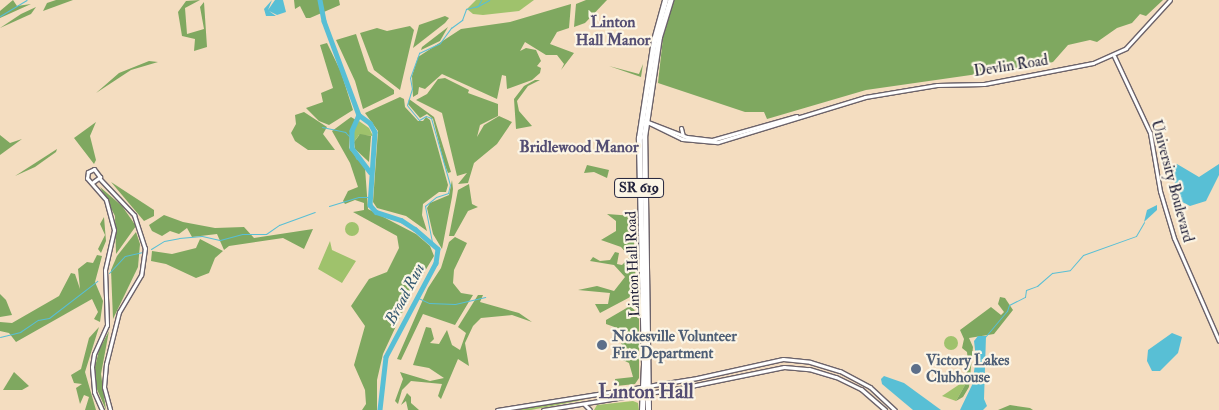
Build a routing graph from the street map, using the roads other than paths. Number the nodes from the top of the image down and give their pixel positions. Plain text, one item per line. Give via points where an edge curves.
1 (665, 0) edge
2 (670, 0) edge
3 (1170, 0) edge
4 (1114, 56) junction
5 (805, 114) junction
6 (643, 121) junction
7 (673, 132) junction
8 (683, 136) junction
9 (100, 178) junction
10 (92, 182) junction
11 (1219, 341) edge
12 (650, 385) junction
13 (644, 386) junction
14 (650, 393) junction
15 (644, 394) junction
16 (595, 402) junction
17 (583, 404) junction
18 (102, 410) edge
19 (110, 410) edge
20 (497, 410) edge
21 (543, 410) edge
22 (591, 410) edge
23 (642, 410) edge
24 (648, 410) edge
25 (885, 410) edge
26 (895, 410) edge

1 - 6 main road, Linton Hall Road / SR 619 via 654,40
2 - 6 main road, Linton Hall Road / SR 619 via 659,37
3 - 4 main road, Devlin Road via 1131,44
4 - 5 main road, Devlin Road via 984,84 937,85 865,97
4 - 11 main road, University Boulevard via 1150,133 1160,191 1174,238
5 - 6 main road, Devlin Road via 714,143 680,139
5 - 8 main road, Devlin Road via 720,139
6 - 7 main road, Devlin Road
6 - 12 main road, Linton Hall Road / SR 619
6 - 13 main road, Linton Hall Road / SR 619 via 638,177
7 - 8 main road, Devlin Road
7 - 8 main road via 681,128
9 - 10 main road
9 - 10 main road via 98,171 90,170 87,177
9 - 19 main road via 102,185 134,215 146,248 140,275 119,312 106,364 104,387
10 - 18 main road via 106,200 114,230 105,270 107,325 92,367 94,392
12 - 13 main road
12 - 14 main road, Linton Hall Road / SR 619
12 - 26 main road via 763,362 804,361 853,377
13 - 15 main road, Linton Hall Road / SR 619
13 - 20 main road
14 - 15 main road
14 - 24 main road, Linton Hall Road / SR 619
14 - 25 main road via 755,371 793,367 818,371 846,381
15 - 16 main road
15 - 23 main road, Linton Hall Road / SR 619
16 - 17 main road
16 - 22 main road
17 - 21 main road
17 - 22 main road

